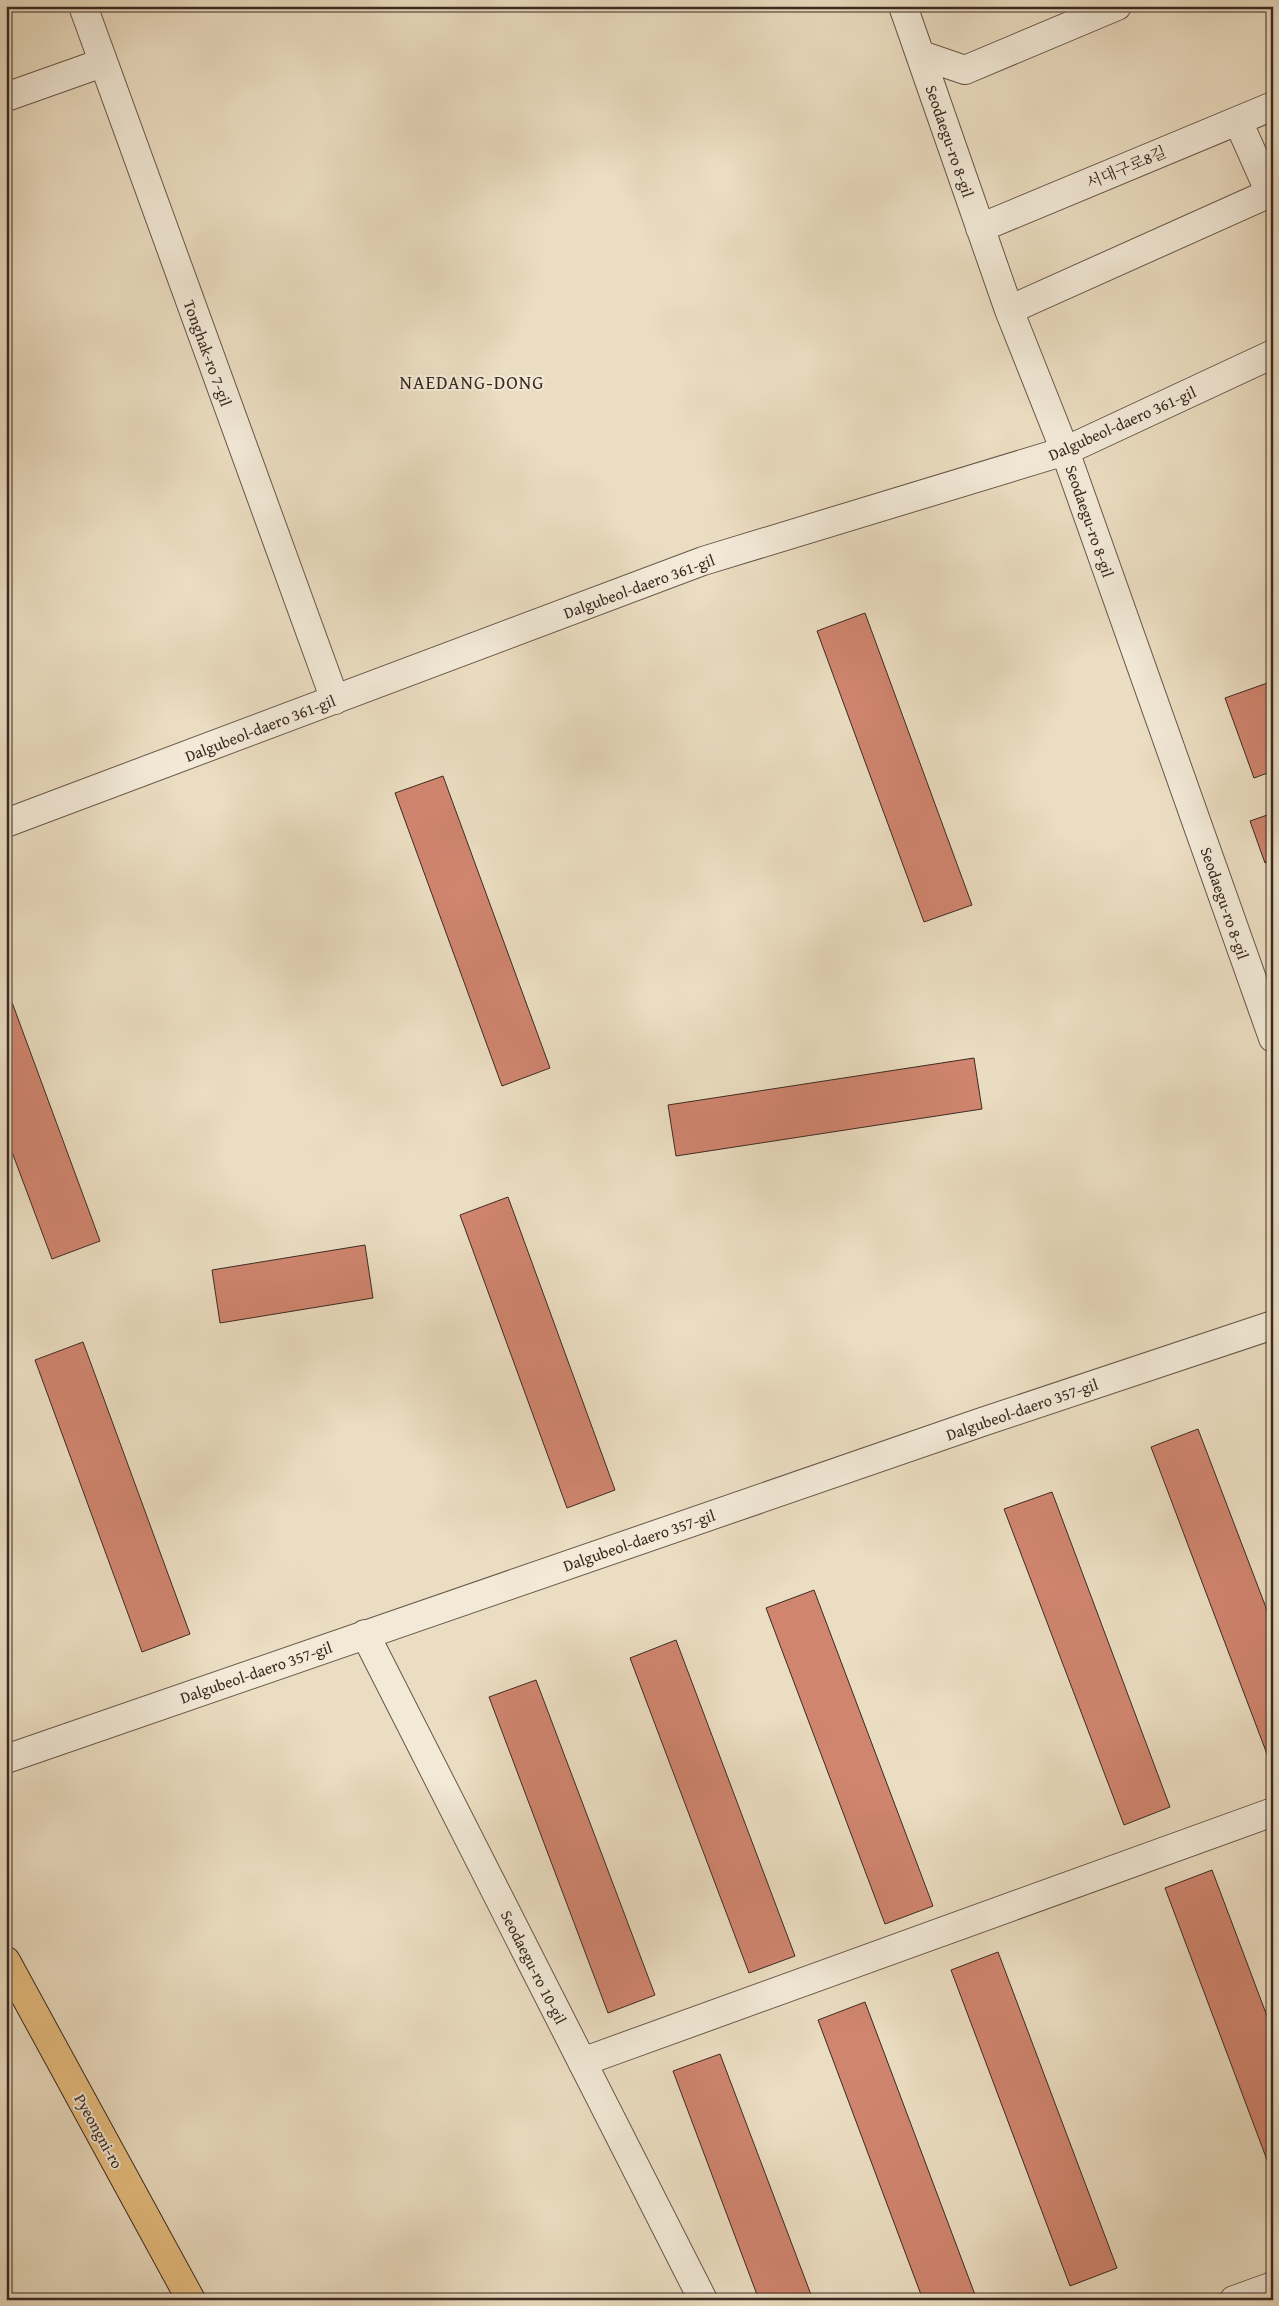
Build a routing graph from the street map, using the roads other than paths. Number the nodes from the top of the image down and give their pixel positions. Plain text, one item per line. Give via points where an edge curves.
1 (83, 6) edge
2 (903, 6) edge
3 (1117, 6) edge
4 (921, 55) junction
5 (102, 63) junction
6 (6, 97) edge
7 (1273, 106) edge
8 (1238, 121) junction
9 (980, 228) junction
10 (1009, 310) junction
11 (1273, 354) edge
12 (1065, 451) junction
13 (335, 700) junction
14 (6, 823) edge
15 (1273, 1038) edge
16 (1273, 1325) edge
17 (365, 1634) junction
18 (6, 1759) edge
19 (1273, 1812) edge
20 (6, 1961) edge
21 (582, 2062) junction
22 (1273, 2286) edge
23 (191, 2300) edge
24 (703, 2300) edge
25 (1234, 2300) edge

1 - 5 street, Tonghak-ro 7-gil
2 - 4 street, Seodaegu-ro 8-gil
3 - 4 street via 965,70
4 - 9 street, Seodaegu-ro 8-gil
5 - 6 street
5 - 13 street, Tonghak-ro 7-gil
7 - 8 street, 서대구로8길
8 - 9 street, 서대구로8길
8 - 10 street via 1270,193
9 - 10 street, Seodaegu-ro 8-gil
10 - 12 street, Seodaegu-ro 8-gil
11 - 12 street, Dalgubeol-daero 361-gil
12 - 13 street, Dalgubeol-daero 361-gil via 703,561
12 - 15 street, Seodaegu-ro 8-gil
13 - 14 street, Dalgubeol-daero 361-gil
16 - 17 street, Dalgubeol-daero 357-gil
17 - 18 street, Dalgubeol-daero 357-gil
17 - 21 street, Seodaegu-ro 10-gil
19 - 21 street
20 - 23 main road, Pyeongni-ro
21 - 24 street, Seodaegu-ro 10-gil
22 - 25 street

